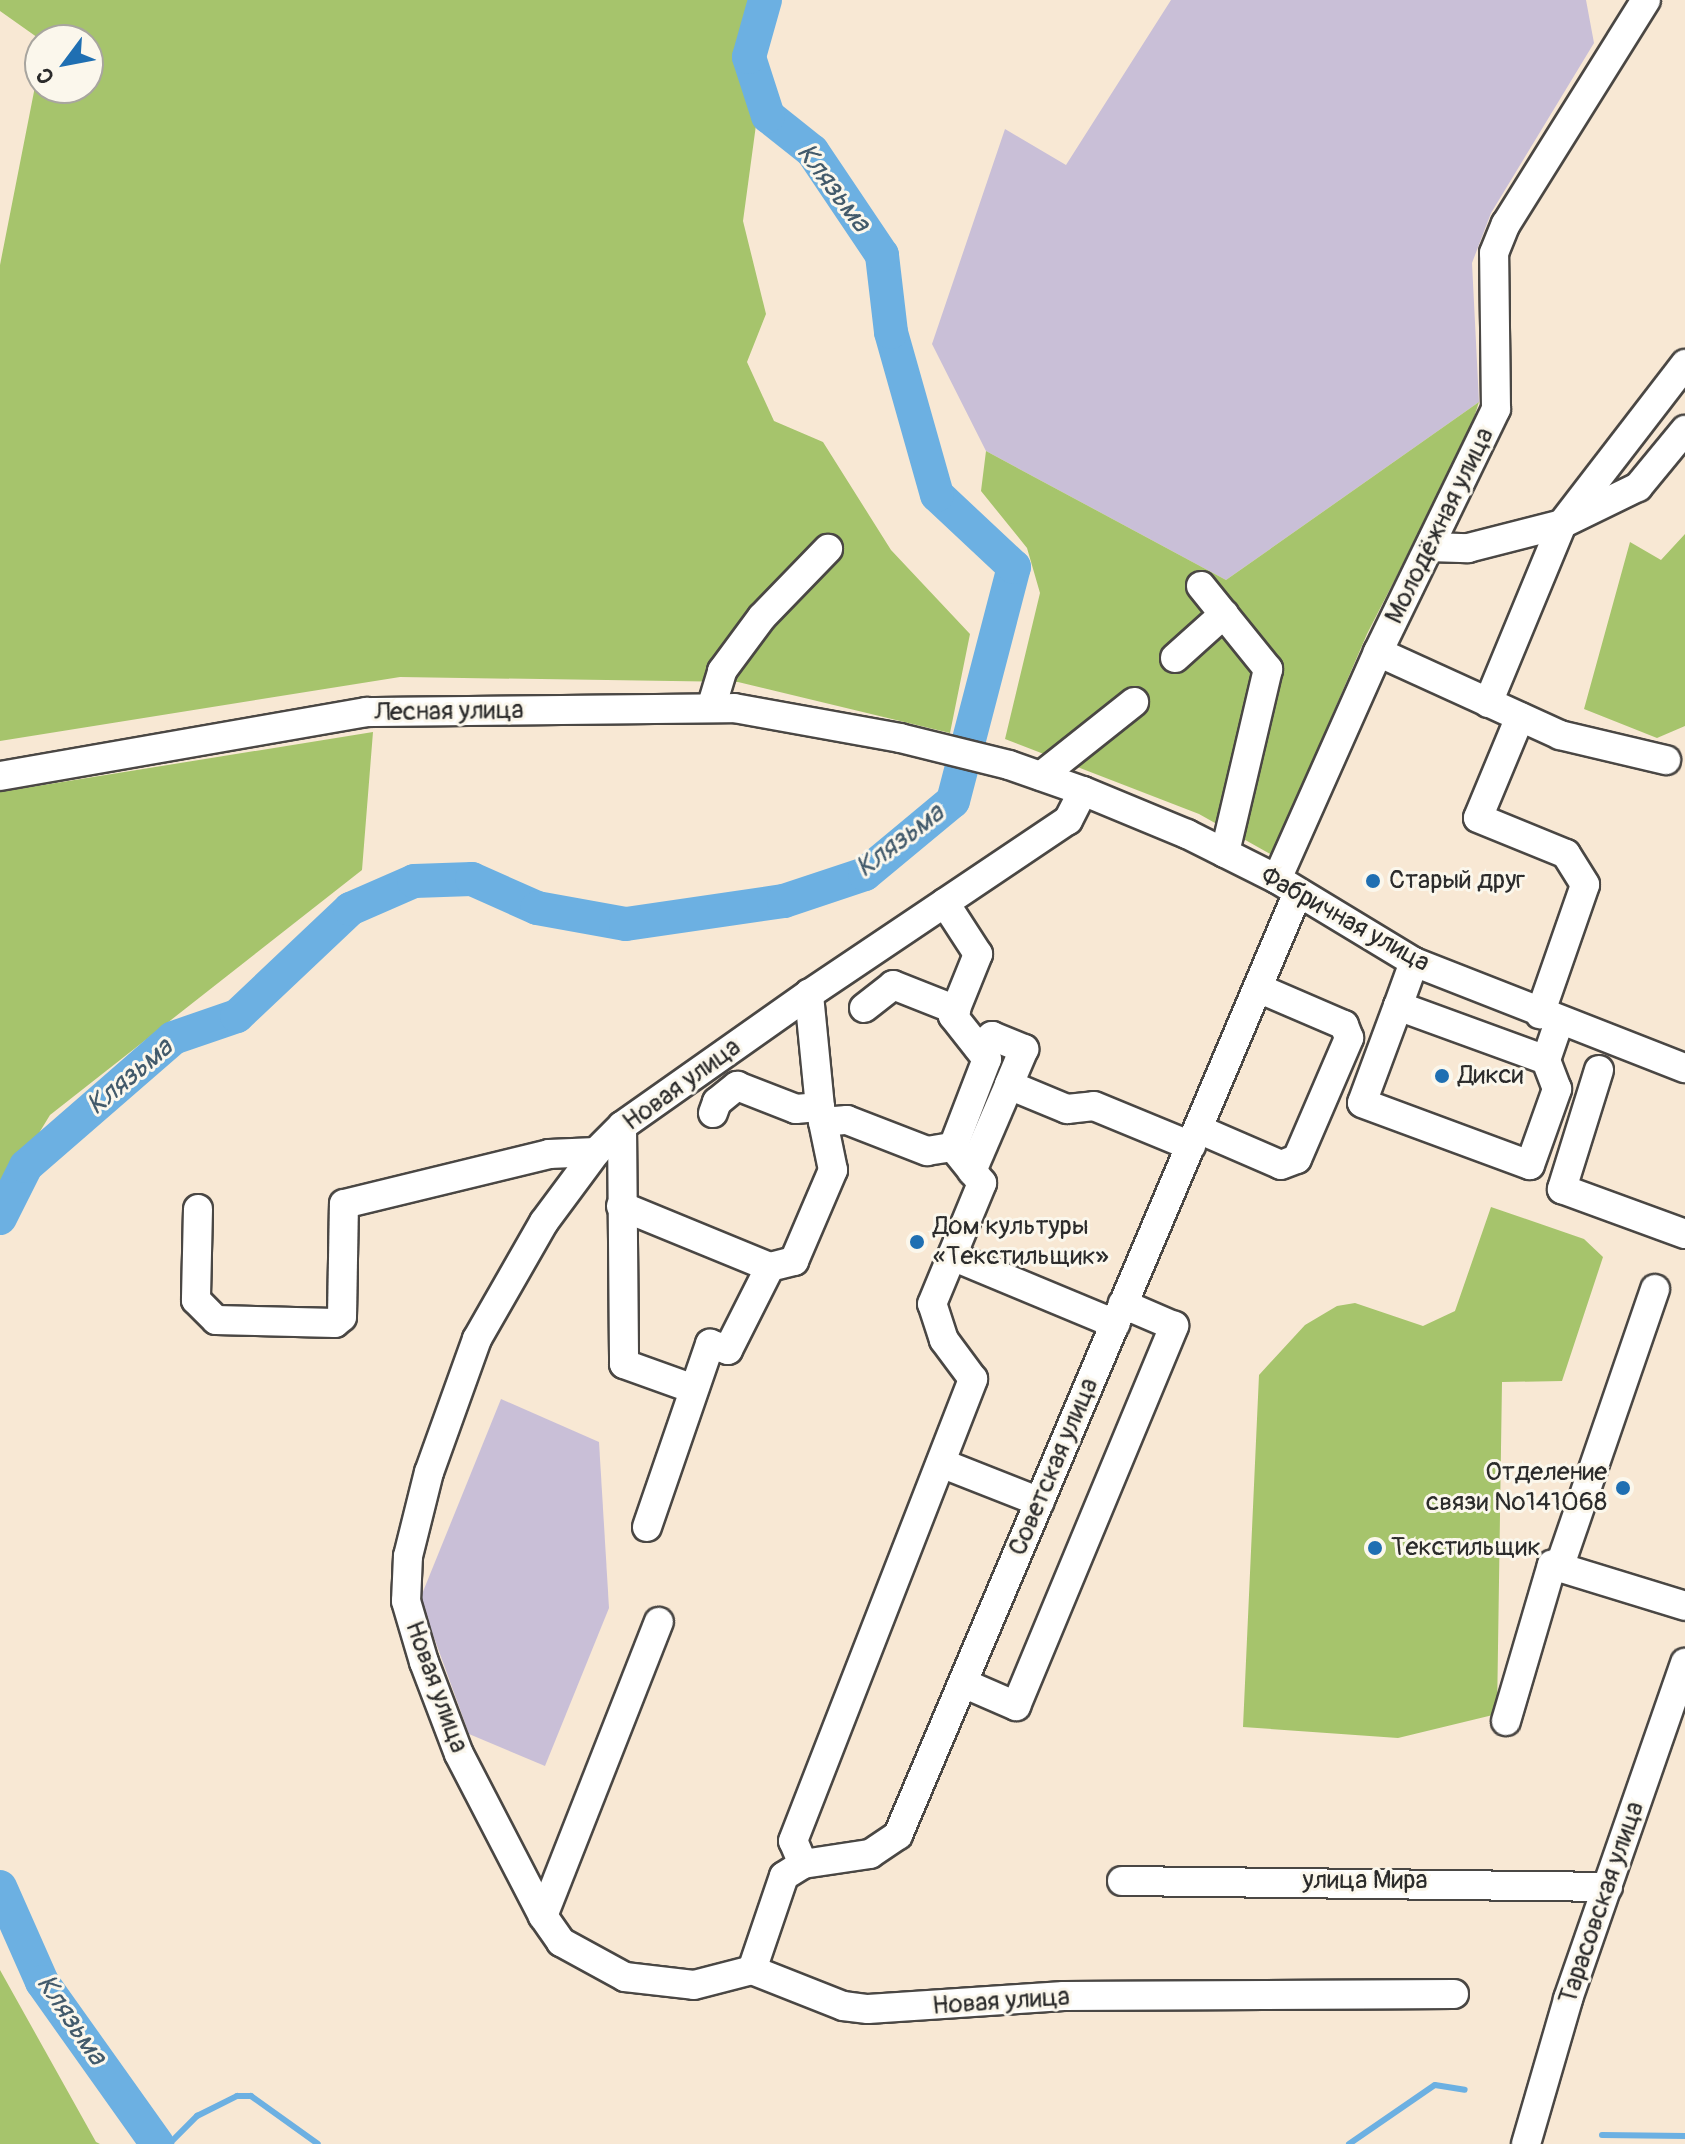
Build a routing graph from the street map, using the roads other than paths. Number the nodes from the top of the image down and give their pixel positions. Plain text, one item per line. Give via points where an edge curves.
1 (1646, 0) edge
2 (1685, 364) edge
3 (1685, 430) edge
4 (1562, 524) junction
5 (1430, 547) junction
6 (828, 549) dead end
7 (1201, 586) dead end
8 (1224, 614) junction
9 (1378, 652) junction
10 (1175, 658) dead end
11 (1134, 702) dead end
12 (1488, 703) junction
13 (711, 708) junction
14 (1520, 717) junction
15 (1666, 760) dead end
16 (1009, 765) joint
17 (0, 776) edge
18 (1041, 776) junction
19 (1083, 791) junction
20 (1225, 853) junction
21 (1287, 886) junction
22 (945, 903) junction
23 (1414, 962) junction
24 (1258, 988) junction
25 (809, 994) junction
26 (1398, 1006) junction
27 (864, 1008) dead end
28 (956, 1010) junction
29 (1550, 1018) junction
30 (978, 1047) junction
31 (1546, 1060) junction
32 (1685, 1068) edge
33 (1599, 1070) dead end
34 (1009, 1085) junction
35 (713, 1113) dead end
36 (822, 1115) junction
37 (622, 1126) junction
38 (1194, 1138) junction
39 (953, 1147) junction
40 (596, 1152) junction
41 (1530, 1165) junction
42 (972, 1171) junction
43 (1562, 1189) junction
44 (621, 1206) junction
45 (198, 1209) dead end
46 (1685, 1234) edge
47 (952, 1256) junction
48 (770, 1267) junction
49 (1655, 1289) dead end
50 (1119, 1314) junction
51 (694, 1389) junction
52 (941, 1463) junction
53 (1040, 1502) junction
54 (647, 1527) dead end
55 (1559, 1568) junction
56 (1685, 1606) edge
57 (659, 1622) dead end
58 (1685, 1663) edge
59 (963, 1683) junction
60 (1506, 1721) dead end
61 (803, 1864) junction
62 (1122, 1881) dead end
63 (1608, 1887) junction
64 (543, 1916) junction
65 (752, 1970) junction
66 (1454, 1994) dead end
67 (1526, 2144) edge

1 - 5 street, Молодёжная улица via 1506,224 1494,253 1496,409
2 - 4 street
3 - 4 street via 1638,487
4 - 5 street via 1468,548
4 - 12 street
5 - 9 street, Молодёжная улица
6 - 13 street via 762,617 722,671
7 - 8 street
8 - 10 street
8 - 20 street via 1268,669
9 - 12 street
9 - 21 street, Молодёжная улица
11 - 18 street
12 - 14 street
13 - 16 street, Лесная улица via 900,738
13 - 17 street, Лесная улица via 366,712
14 - 15 street via 1560,735
14 - 29 street via 1478,818 1566,854 1585,885
16 - 18 street, Фабричная улица
18 - 19 street, Фабричная улица
19 - 20 street, Фабричная улица
19 - 22 street, Новая улица via 1068,820
20 - 21 street, Фабричная улица
21 - 23 street, Фабричная улица
21 - 24 street, Советская улица
22 - 25 street, Новая улица
22 - 28 street via 978,954
23 - 26 street
23 - 29 street, Фабричная улица
24 - 38 street, Советская улица
24 - 38 street via 1344,1025 1349,1038 1297,1159 1281,1165
25 - 36 street
25 - 37 street, Новая улица
26 - 31 street
26 - 41 street via 1362,1103
27 - 28 street via 893,985
28 - 30 street via 953,1016
29 - 31 street
29 - 32 street, Фабричная улица
30 - 34 street via 992,1036 1024,1049
30 - 39 street via 987,1059
31 - 41 street via 1557,1089
33 - 43 street
34 - 38 street via 1067,1109 1094,1106
34 - 42 street
35 - 36 street via 717,1102 737,1086
36 - 39 street via 927,1151
36 - 48 street via 833,1170 794,1261
37 - 40 street, Новая улица
37 - 44 street
38 - 50 street, Советская улица
39 - 42 street
40 - 45 street via 549,1154 344,1204 342,1317 335,1323 216,1320 196,1300
40 - 64 street, Новая улица via 544,1222 477,1339 429,1472 408,1556 406,1601 459,1754
41 - 43 street
42 - 47 street via 982,1183
43 - 46 street
44 - 48 street
44 - 51 street via 624,1364
47 - 50 street
47 - 52 street via 932,1304 944,1340 973,1379
48 - 51 street via 728,1350 710,1344
49 - 55 street
50 - 53 street, Советская улица
50 - 59 street via 1174,1326 1016,1706
51 - 54 street
52 - 53 street
52 - 61 street via 793,1841
53 - 59 street, Советская улица
55 - 56 street
55 - 60 street via 1552,1565
57 - 64 street
58 - 63 street, Тарасовская улица
59 - 61 street, Советская улица via 898,1835 870,1854
61 - 65 street via 784,1876
62 - 63 street, улица Мира
63 - 67 street, Тарасовская улица via 1568,1999
64 - 65 street, Новая улица via 561,1942 625,1977 694,1985
65 - 66 street, Новая улица via 843,2006 868,2009 1078,1996

